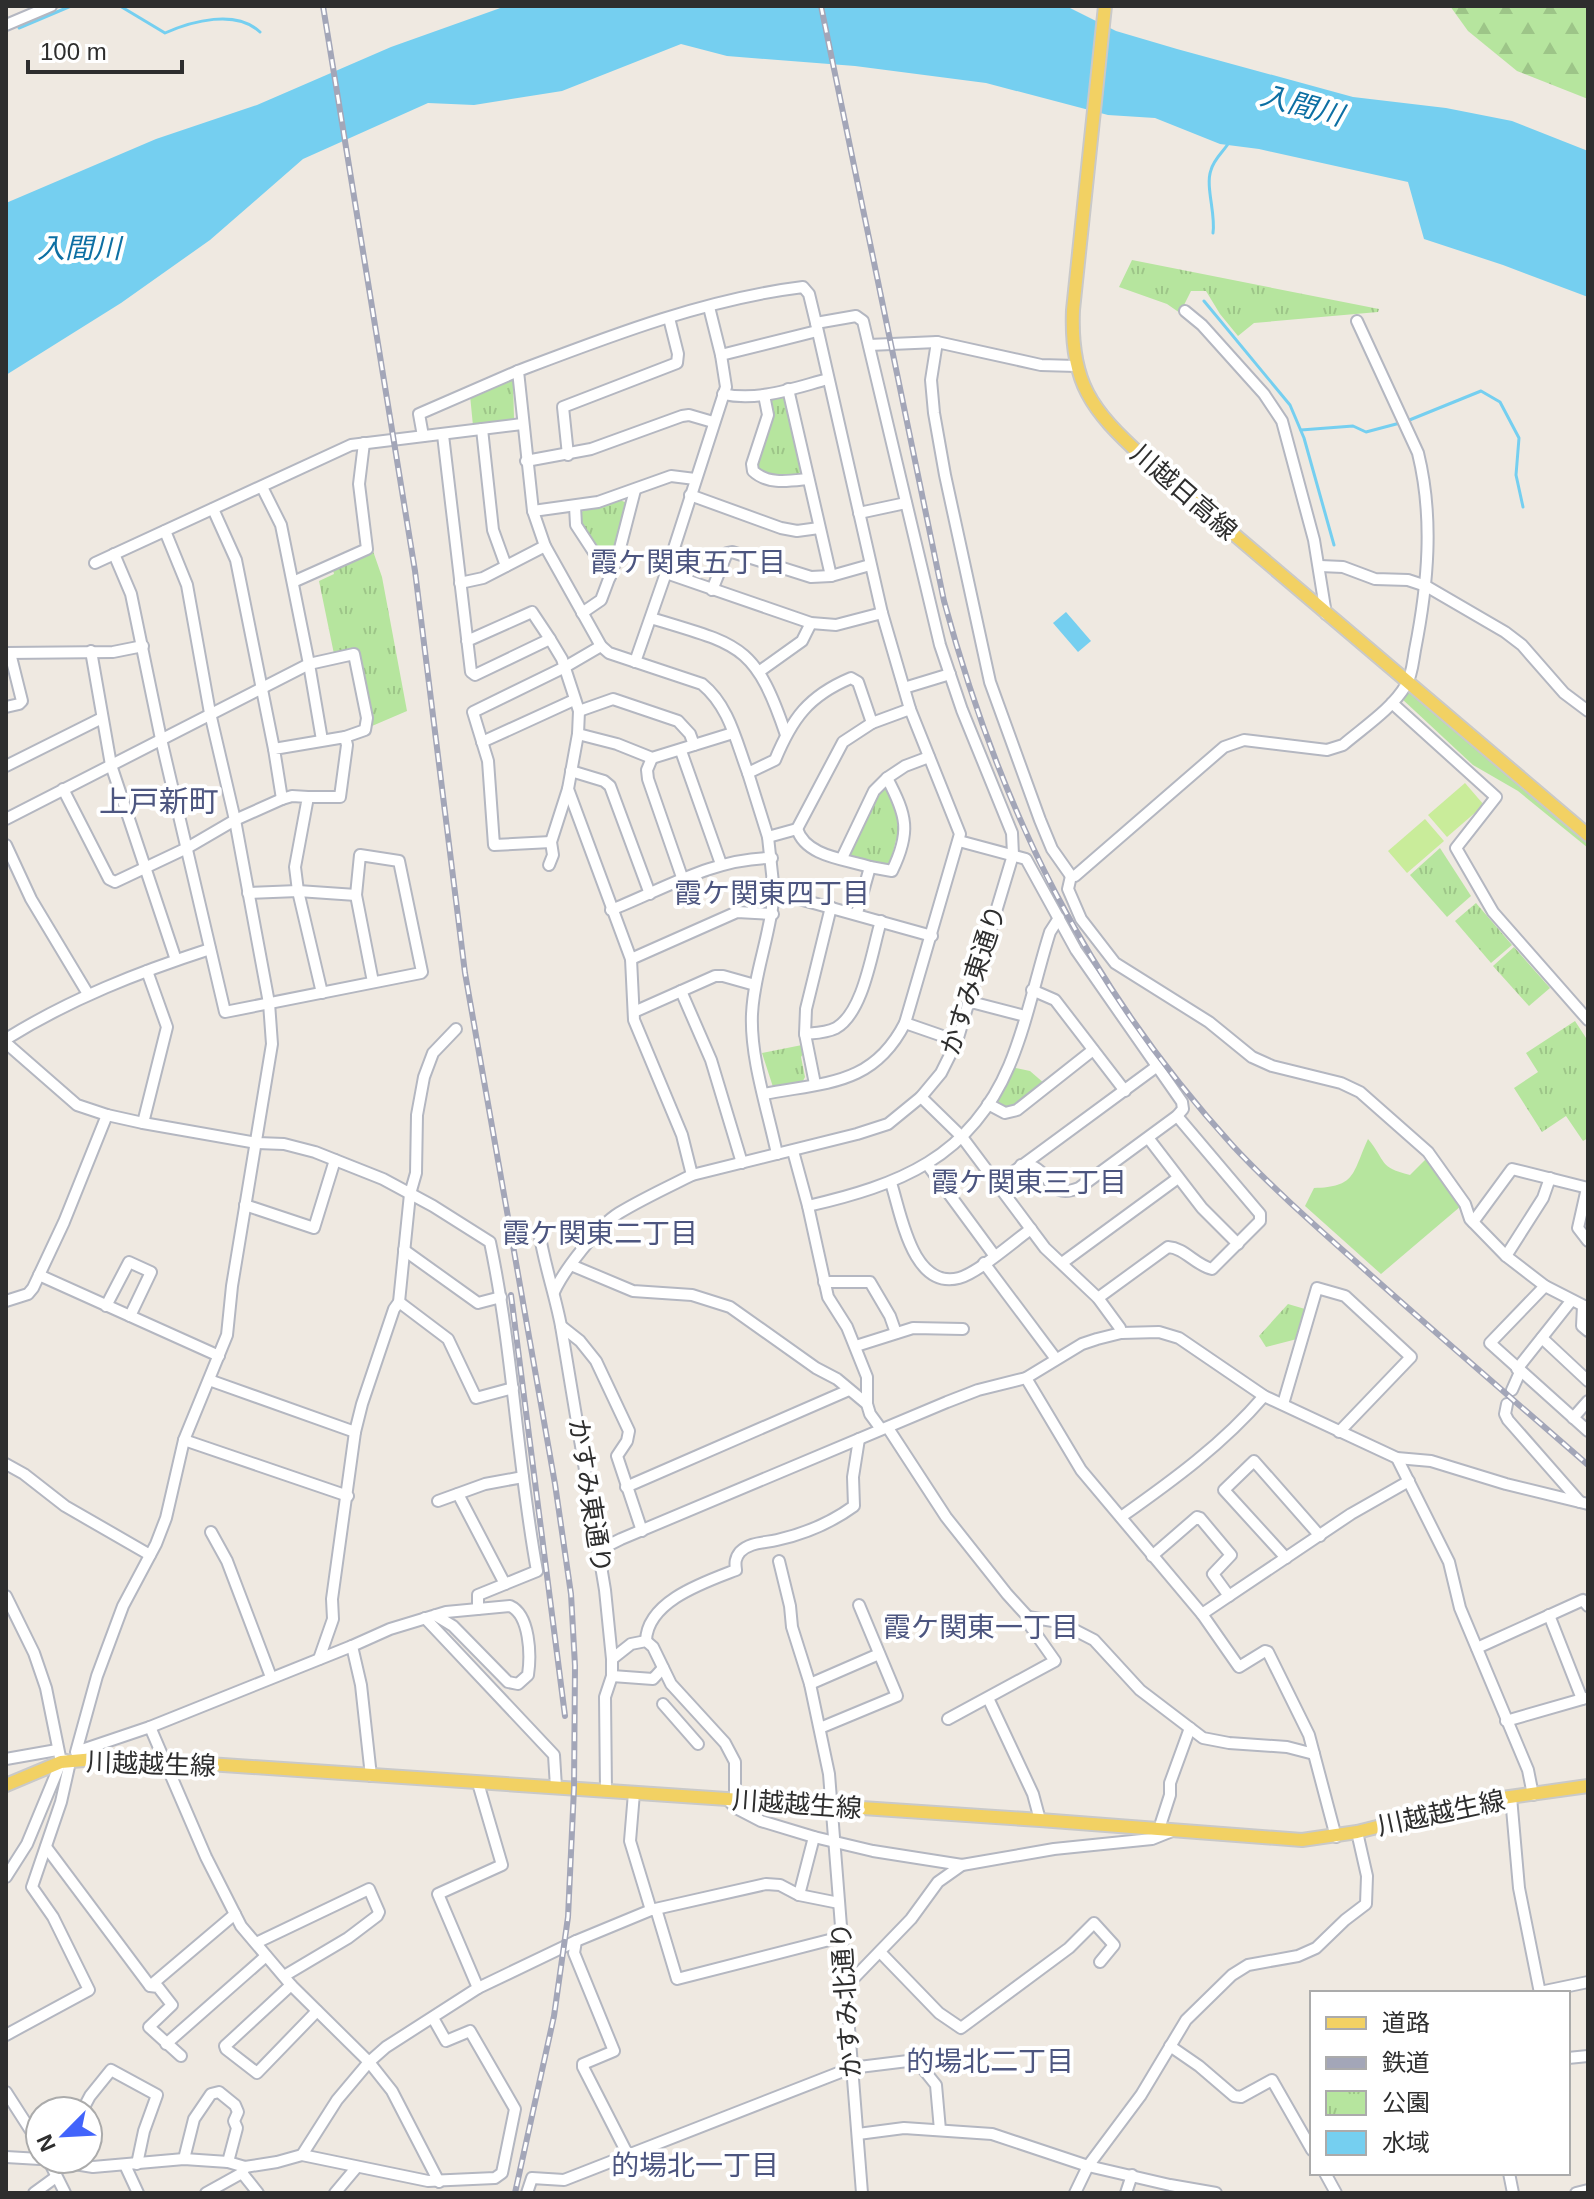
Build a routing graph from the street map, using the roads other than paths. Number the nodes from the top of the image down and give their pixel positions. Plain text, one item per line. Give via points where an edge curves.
1 (51, 6) edge
2 (1105, 6) edge
3 (6, 25) edge
4 (709, 307) junction
5 (1185, 311) dead end
6 (669, 318) junction
7 (1357, 321) dead end
8 (816, 327) junction
9 (937, 342) junction
10 (869, 345) junction
11 (721, 355) junction
12 (1076, 366) junction
13 (518, 371) junction
14 (828, 379) junction
15 (788, 389) junction
16 (723, 394) junction
17 (764, 395) junction
18 (713, 422) junction
19 (522, 424) junction
20 (482, 429) junction
21 (443, 435) junction
22 (423, 436) junction
23 (364, 443) junction
24 (568, 455) junction
25 (526, 461) junction
26 (695, 479) junction
27 (808, 479) junction
28 (262, 487) junction
29 (635, 490) junction
30 (690, 495) junction
31 (906, 503) junction
32 (575, 506) junction
33 (213, 509) junction
34 (533, 511) junction
35 (859, 513) junction
36 (819, 528) junction
37 (165, 531) junction
38 (545, 546) junction
39 (114, 554) junction
40 (95, 563) dead end
41 (870, 565) junction
42 (506, 566) junction
43 (1320, 566) junction
44 (666, 573) junction
45 (831, 576) junction
46 (610, 577) junction
47 (293, 582) junction
48 (460, 583) junction
49 (1426, 586) junction
50 (712, 590) junction
51 (582, 613) junction
52 (882, 613) junction
53 (1326, 614) junction
54 (651, 618) junction
55 (811, 623) junction
56 (550, 639) junction
57 (467, 641) junction
58 (143, 646) junction
59 (601, 646) junction
60 (91, 651) junction
61 (8, 653) edge
62 (635, 662) junction
63 (309, 664) junction
64 (565, 667) junction
65 (760, 671) junction
66 (950, 674) junction
67 (1408, 684) junction
68 (262, 687) junction
69 (904, 688) junction
70 (574, 700) junction
71 (1392, 703) junction
72 (6, 707) edge
73 (910, 709) junction
74 (579, 711) junction
75 (1588, 711) edge
76 (210, 713) junction
77 (102, 718) junction
78 (872, 723) junction
79 (733, 733) junction
80 (578, 734) junction
81 (786, 735) junction
82 (345, 737) junction
83 (161, 739) junction
84 (322, 740) junction
85 (482, 742) junction
86 (694, 745) junction
87 (274, 749) junction
88 (681, 751) junction
89 (929, 757) junction
90 (652, 758) junction
91 (111, 765) junction
92 (6, 766) edge
93 (571, 771) junction
94 (748, 773) junction
95 (887, 778) junction
96 (63, 789) junction
97 (568, 789) junction
98 (308, 797) junction
99 (282, 799) junction
100 (6, 819) edge
101 (235, 820) junction
102 (797, 829) junction
103 (1588, 835) edge
104 (768, 837) junction
105 (959, 841) junction
106 (551, 842) junction
107 (6, 845) edge
108 (187, 848) junction
109 (1013, 855) junction
110 (772, 858) junction
111 (842, 858) junction
112 (721, 864) junction
113 (549, 865) dead end
114 (870, 867) junction
115 (146, 868) junction
116 (1071, 876) junction
117 (683, 880) junction
118 (298, 891) junction
119 (774, 892) junction
120 (248, 893) junction
121 (650, 894) junction
122 (356, 895) junction
123 (831, 907) junction
124 (611, 910) junction
125 (857, 913) junction
126 (773, 914) junction
127 (1059, 918) junction
128 (881, 921) junction
129 (932, 936) junction
130 (210, 949) junction
131 (631, 959) junction
132 (176, 960) junction
133 (147, 971) junction
134 (373, 982) junction
135 (755, 985) junction
136 (1032, 990) junction
137 (681, 991) junction
138 (322, 993) junction
139 (88, 994) junction
140 (971, 1002) junction
141 (269, 1003) junction
142 (634, 1012) junction
143 (1025, 1016) junction
144 (1588, 1020) edge
145 (905, 1023) junction
146 (456, 1029) dead end
147 (805, 1034) junction
148 (6, 1041) edge
149 (957, 1041) junction
150 (1093, 1050) junction
151 (1156, 1067) junction
152 (815, 1084) junction
153 (1125, 1091) junction
154 (764, 1094) junction
155 (921, 1097) junction
156 (988, 1104) junction
157 (107, 1115) junction
158 (1177, 1116) junction
159 (143, 1123) junction
160 (962, 1137) junction
161 (1149, 1139) junction
162 (257, 1143) junction
163 (793, 1151) junction
164 (777, 1154) junction
165 (335, 1160) junction
166 (742, 1163) junction
167 (927, 1164) junction
168 (1021, 1165) junction
169 (692, 1175) junction
170 (1178, 1178) junction
171 (1550, 1178) junction
172 (891, 1183) junction
173 (997, 1184) junction
174 (1588, 1188) edge
175 (410, 1194) junction
176 (245, 1205) junction
177 (808, 1206) junction
178 (1473, 1222) junction
179 (1031, 1229) junction
180 (539, 1231) dead end
181 (1588, 1241) edge
182 (1238, 1244) junction
183 (404, 1250) junction
184 (994, 1255) junction
185 (1506, 1256) junction
186 (984, 1263) junction
187 (1062, 1263) junction
188 (571, 1265) junction
189 (39, 1275) junction
190 (824, 1282) junction
191 (1545, 1286) junction
192 (554, 1292) junction
193 (501, 1297) junction
194 (1098, 1298) junction
195 (6, 1301) edge
196 (1571, 1301) junction
197 (399, 1302) junction
198 (106, 1306) junction
199 (1585, 1307) edge
200 (130, 1316) junction
201 (561, 1326) junction
202 (963, 1329) dead end
203 (1588, 1331) edge
204 (896, 1333) junction
205 (1121, 1333) junction
206 (1542, 1338) junction
207 (856, 1346) junction
208 (219, 1356) junction
209 (1056, 1359) junction
210 (1519, 1371) junction
211 (1026, 1378) junction
212 (209, 1380) junction
213 (1588, 1381) edge
214 (513, 1388) junction
215 (849, 1390) junction
216 (1512, 1390) dead end
217 (1264, 1396) junction
218 (1588, 1401) edge
219 (867, 1404) junction
220 (1283, 1404) junction
221 (1507, 1404) dead end
222 (1573, 1418) junction
223 (885, 1429) junction
224 (1588, 1431) edge
225 (355, 1432) junction
226 (1339, 1432) junction
227 (859, 1439) junction
228 (184, 1440) junction
229 (1397, 1458) junction
230 (6, 1464) edge
231 (523, 1477) junction
232 (1409, 1481) junction
233 (626, 1487) junction
234 (458, 1494) junction
235 (348, 1496) junction
236 (438, 1501) dead end
237 (1584, 1503) edge
238 (1121, 1517) junction
239 (642, 1531) junction
240 (211, 1532) dead end
241 (1320, 1536) junction
242 (599, 1550) junction
243 (150, 1555) junction
244 (1152, 1556) junction
245 (1286, 1558) junction
246 (779, 1561) dead end
247 (505, 1584) junction
248 (6, 1596) edge
249 (1229, 1596) junction
250 (859, 1605) dead end
251 (1588, 1606) edge
252 (478, 1609) junction
253 (1202, 1614) junction
254 (1549, 1615) junction
255 (11, 1616) edge
256 (430, 1616) junction
257 (1028, 1617) junction
258 (646, 1641) junction
259 (352, 1646) junction
260 (1477, 1648) junction
261 (879, 1654) junction
262 (319, 1659) junction
263 (612, 1659) junction
264 (663, 1668) junction
265 (612, 1676) junction
266 (271, 1677) junction
267 (810, 1684) junction
268 (988, 1698) junction
269 (1585, 1698) edge
270 (663, 1704) dead end
271 (948, 1719) dead end
272 (1506, 1721) junction
273 (150, 1727) junction
274 (820, 1728) junction
275 (1190, 1728) junction
276 (698, 1744) dead end
277 (1314, 1754) junction
278 (66, 1757) junction
279 (6, 1759) edge
280 (164, 1761) junction
281 (371, 1776) junction
282 (478, 1783) junction
283 (6, 1785) edge
284 (1588, 1786) edge
285 (556, 1787) junction
286 (606, 1791) junction
287 (634, 1793) junction
288 (1533, 1795) junction
289 (1511, 1797) junction
290 (732, 1800) junction
291 (832, 1806) junction
292 (1040, 1820) junction
293 (1166, 1830) junction
294 (1357, 1832) junction
295 (814, 1837) junction
296 (1336, 1837) junction
297 (834, 1840) junction
298 (46, 1847) junction
299 (962, 1865) junction
300 (6, 1877) edge
301 (799, 1895) junction
302 (839, 1903) junction
303 (654, 1910) junction
304 (235, 1914) junction
305 (841, 1937) junction
306 (576, 1941) junction
307 (256, 1943) junction
308 (880, 1952) junction
309 (266, 1956) junction
310 (1100, 1962) dead end
311 (288, 1980) junction
312 (845, 1982) junction
313 (1588, 1982) edge
314 (150, 1986) junction
315 (478, 1988) junction
316 (1540, 1991) edge
317 (1545, 1991) edge
318 (317, 2011) junction
319 (433, 2018) junction
320 (6, 2035) edge
321 (166, 2044) junction
322 (1170, 2046) junction
323 (181, 2056) dead end
324 (369, 2062) junction
325 (851, 2068) junction
326 (6, 2092) edge
327 (91, 2095) edge
328 (24, 2120) edge
329 (940, 2130) junction
330 (858, 2134) junction
331 (1310, 2146) edge
332 (302, 2155) junction
333 (628, 2155) junction
334 (184, 2159) junction
335 (228, 2162) junction
336 (137, 2164) junction
337 (125, 2165) junction
338 (104, 2166) edge
339 (1088, 2166) junction
340 (356, 2168) junction
341 (243, 2170) junction
342 (1132, 2175) junction
343 (1326, 2175) edge
344 (56, 2177) joint
345 (435, 2185) edge
346 (1169, 2189) edge
347 (1588, 2190) edge
348 (1210, 2192) edge
349 (34, 2193) edge
350 (65, 2193) edge
351 (138, 2193) edge
352 (206, 2193) edge
353 (258, 2193) edge
354 (335, 2193) edge
355 (527, 2193) edge
356 (862, 2193) edge
357 (1075, 2193) edge
358 (1126, 2193) edge
359 (1336, 2193) edge
360 (1576, 2193) edge

1 - 3 street
2 - 12 main road, 川越日高線 via 1072,327
4 - 6 street
4 - 8 street via 803,287
4 - 11 street
5 - 43 street via 1264,394 1282,421
6 - 13 street
6 - 24 street via 677,363 563,407
7 - 49 street via 1418,453 1429,545
8 - 10 street via 860,317
8 - 11 street
8 - 14 street
9 - 10 street
9 - 12 street via 1041,365
9 - 116 street via 931,380 934,413 990,682 1052,849
10 - 31 street, かすみ東通り
11 - 16 street
12 - 53 main road, 川越日高線 via 1099,411 1124,441
13 - 19 street
13 - 22 street via 419,414
14 - 15 street
14 - 35 street
15 - 17 street
15 - 27 street
16 - 17 street
16 - 18 street
17 - 27 street via 768,415 753,471 773,481
18 - 24 street via 682,416
18 - 26 street
19 - 20 street
19 - 25 street
20 - 21 street
20 - 42 street via 493,530
21 - 22 street
21 - 48 street
22 - 23 street
23 - 28 street
23 - 47 street via 359,484 367,549
24 - 25 street
25 - 34 street
26 - 29 street via 671,476
26 - 30 street
27 - 36 street
28 - 33 street
28 - 47 street via 281,525
29 - 32 street
29 - 46 street
30 - 36 street via 781,528
30 - 44 street
31 - 35 street
31 - 66 street, かすみ東通り
32 - 34 street
32 - 46 street via 576,525
33 - 37 street
33 - 68 street via 236,560
34 - 38 street
35 - 41 street
36 - 45 street
37 - 39 street
37 - 76 street via 187,585
38 - 42 street
38 - 51 street
39 - 40 street
39 - 58 street via 131,594
41 - 45 street
41 - 52 street
42 - 48 street
43 - 49 street
43 - 53 street
44 - 50 street
44 - 54 street
45 - 50 street via 798,574 732,552 723,558
46 - 51 street via 601,600
47 - 63 street
48 - 57 street
49 - 67 street
49 - 75 street via 1513,639
50 - 55 street
51 - 59 street
52 - 55 street via 836,625
52 - 69 street
53 - 67 main road, 川越日高線
54 - 62 street
54 - 65 street via 732,645
55 - 65 street via 802,641
56 - 57 street via 532,612
56 - 57 street via 475,675
56 - 64 street
58 - 60 street
58 - 83 street
59 - 62 street
59 - 64 street
60 - 61 street
60 - 77 street
61 - 72 street via 22,701
62 - 79 street via 702,684 720,700
63 - 68 street
63 - 82 street via 354,654 367,718 365,730
63 - 84 street
64 - 70 street
64 - 85 street via 473,712
65 - 81 street
66 - 69 street
66 - 109 street, かすみ東通り via 1012,833
67 - 71 street
67 - 103 main road, 川越日高線
68 - 76 street
68 - 87 street
69 - 73 street
70 - 74 street
70 - 85 street
71 - 116 street via 1335,749 1244,740 1224,747
71 - 144 street via 1496,797 1456,848 1493,912
73 - 78 street
73 - 89 street
74 - 80 street
74 - 86 street via 613,699 678,721
76 - 83 street
76 - 101 street
77 - 91 street
77 - 92 street
78 - 81 street via 858,682 851,678 807,704
78 - 102 street via 843,742
79 - 86 street
79 - 94 street
80 - 90 street
80 - 93 street
81 - 94 street via 772,764
82 - 84 street
82 - 98 street via 340,797
83 - 91 street
83 - 108 street
84 - 87 street
85 - 106 street via 494,845
86 - 88 street
87 - 99 street
88 - 90 street
88 - 112 street
89 - 95 street
89 - 105 street via 959,828
90 - 117 street via 648,779
91 - 96 street
91 - 115 street
93 - 97 street
93 - 121 street via 610,786
94 - 104 street
95 - 111 street via 874,791
95 - 114 street via 906,832 892,871
96 - 100 street
96 - 115 street via 109,879 115,882
97 - 106 street
97 - 124 street
98 - 99 street
98 - 118 street via 295,867
99 - 101 street
101 - 108 street
101 - 120 street
102 - 104 street
102 - 111 street via 809,847
104 - 110 street
105 - 109 street
105 - 129 street
106 - 113 street
107 - 139 street via 31,899
108 - 115 street
108 - 130 street
109 - 127 street via 1026,859
109 - 140 street, かすみ東通り
110 - 112 street
110 - 119 street
111 - 114 street
112 - 117 street
114 - 125 street
115 - 132 street
116 - 178 street via 1068,889 1081,919 1115,963 1209,1022 1252,1057 1360,1092 1428,1152
117 - 121 street
118 - 120 street
118 - 122 street
118 - 138 street
119 - 123 street
119 - 126 street
120 - 141 street
121 - 124 street
122 - 134 street
122 - 134 street via 359,856 399,861 422,972
123 - 125 street
123 - 147 street via 806,1009
124 - 131 street
125 - 128 street
126 - 131 street via 737,912
126 - 135 street
127 - 136 street
127 - 151 street
128 - 129 street
128 - 147 street via 859,999 847,1019 824,1033
129 - 145 street
130 - 132 street
130 - 141 street via 225,1012
131 - 142 street
132 - 133 street
133 - 139 street
133 - 159 street via 167,1027
134 - 138 street
135 - 137 street via 715,976
135 - 154 street via 753,1035
136 - 143 street
136 - 150 street via 1055,1000
137 - 142 street
137 - 166 street via 711,1060
138 - 141 street
139 - 148 street
140 - 143 street
140 - 149 street, かすみ東通り
141 - 162 street via 272,1044
142 - 169 street
143 - 156 street via 1009,1066
145 - 149 street
145 - 152 street via 896,1040 861,1073
146 - 175 street via 433,1053 424,1077
147 - 152 street
148 - 157 street via 77,1105
149 - 155 street, かすみ東通り
150 - 153 street
150 - 156 street via 1017,1110 1005,1113
151 - 153 street
151 - 158 street via 1182,1102
152 - 154 street
153 - 168 street
154 - 164 street
155 - 160 street
155 - 163 street, かすみ東通り via 888,1124
156 - 160 street
157 - 159 street
157 - 189 street
158 - 161 street
158 - 182 street via 1260,1214 1260,1221
159 - 162 street
160 - 167 street
160 - 173 street
161 - 168 street via 1069,1192 1054,1188 1034,1167
161 - 170 street
162 - 165 street via 284,1144
162 - 176 street
163 - 164 street, かすみ東通り
163 - 177 street
164 - 166 street, かすみ東通り
165 - 175 street
165 - 176 street via 314,1228
166 - 169 street, かすみ東通り
167 - 172 street
167 - 184 street
168 - 173 street
169 - 188 street, かすみ東通り via 615,1215
170 - 182 street
170 - 187 street
171 - 174 street
171 - 178 street via 1512,1169
171 - 185 street
172 - 177 street
172 - 186 street via 915,1256 926,1271 960,1278
173 - 179 street
174 - 181 street via 1578,1228
175 - 183 street
175 - 193 street via 490,1242
176 - 208 street via 228,1329
177 - 190 street
178 - 185 street
179 - 184 street
179 - 187 street
180 - 192 street
182 - 194 street via 1212,1269 1168,1247
183 - 193 street via 478,1303
183 - 197 street
184 - 186 street
185 - 191 street
186 - 209 street
187 - 194 street
188 - 192 street, かすみ東通り
188 - 215 street via 633,1291 692,1295 730,1307
189 - 195 street via 28,1294
189 - 198 street
190 - 204 street via 870,1282
190 - 207 street
191 - 196 street
191 - 210 street via 1490,1343
192 - 201 street, かすみ東通り
193 - 214 street
194 - 205 street
196 - 199 street
196 - 206 street
197 - 214 street via 448,1339 476,1398
197 - 225 street
198 - 200 street
198 - 200 street via 129,1262 151,1272
199 - 203 street via 1582,1326
200 - 208 street
201 - 233 street via 590,1351 629,1431 617,1456
201 - 242 street, かすみ東通り
202 - 204 street
204 - 207 street
205 - 209 street via 1082,1344
205 - 217 street via 1148,1331 1179,1338
206 - 210 street
206 - 213 street
207 - 219 street via 867,1377
208 - 212 street
209 - 211 street
210 - 216 street
210 - 222 street
211 - 223 street via 978,1390
211 - 238 street via 1081,1470
212 - 225 street
212 - 228 street
214 - 231 street
215 - 219 street
215 - 233 street
217 - 220 street
217 - 238 street via 1237,1427
218 - 222 street
219 - 223 street
220 - 226 street
220 - 226 street via 1317,1288 1345,1296 1411,1357
221 - 237 street via 1508,1420
222 - 224 street
223 - 227 street
223 - 257 street via 946,1517
225 - 235 street
226 - 229 street
227 - 239 street
227 - 258 street via 854,1506 820,1526 742,1550 736,1570 663,1606
228 - 235 street
228 - 243 street via 166,1518
229 - 232 street
229 - 237 street via 1431,1461
230 - 243 street via 68,1508
231 - 234 street
231 - 247 street via 537,1571
232 - 241 street
232 - 260 street via 1449,1562
233 - 239 street
234 - 236 street
234 - 247 street
235 - 262 street via 333,1619
238 - 244 street
239 - 242 street
240 - 266 street
241 - 245 street
241 - 245 street via 1254,1461 1224,1490
242 - 263 street, かすみ東通り
243 - 278 street via 123,1606
244 - 249 street via 1200,1518 1231,1555 1213,1574
244 - 253 street
245 - 249 street
246 - 267 street, かすみ北通り
247 - 252 street via 478,1595
248 - 255 street
249 - 253 street
250 - 261 street
251 - 254 street via 1583,1600
252 - 256 street
252 - 256 street via 510,1606 524,1619 529,1668 518,1684 504,1679 453,1626
253 - 277 street via 1239,1667 1268,1652 1295,1702
254 - 260 street
254 - 269 street
255 - 278 street via 46,1688
256 - 259 street
256 - 285 street via 554,1755
257 - 268 street via 1055,1662
257 - 275 street via 1059,1622 1094,1640 1140,1690
258 - 263 street via 631,1644
258 - 264 street
259 - 262 street
259 - 281 street
260 - 272 street
261 - 267 street
261 - 274 street via 897,1696
262 - 266 street
263 - 265 street, かすみ東通り
264 - 265 street via 653,1679
264 - 290 street via 735,1762
265 - 286 street, かすみ東通り via 605,1697
266 - 273 street
267 - 274 street, かすみ北通り
268 - 271 street
268 - 292 street
269 - 272 street
270 - 276 street
272 - 288 street
273 - 278 street
273 - 280 street
274 - 291 street, かすみ北通り
275 - 277 street via 1214,1741
275 - 293 street via 1170,1783
277 - 296 street
278 - 279 street
278 - 280 main road, 川越越生線
278 - 283 main road, 川越越生線
278 - 298 street via 61,1802
278 - 300 street via 27,1844
280 - 281 main road, 川越越生線
280 - 304 street
281 - 282 main road, 川越越生線
282 - 285 main road, 川越越生線
282 - 315 street via 502,1865 438,1894
284 - 288 main road, 川越越生線
285 - 286 main road, 川越越生線
286 - 287 main road, 川越越生線
287 - 290 main road, 川越越生線
287 - 303 street via 630,1841
288 - 289 main road, 川越越生線
289 - 294 main road, 川越越生線
289 - 316 street via 1519,1888
290 - 291 main road, 川越越生線
290 - 295 street via 736,1808 761,1821
291 - 292 main road, 川越越生線
291 - 297 street, かすみ北通り
292 - 293 main road, 川越越生線
293 - 296 main road, 川越越生線 via 1302,1840
293 - 299 street via 1152,1839
294 - 296 main road, 川越越生線
294 - 322 street via 1367,1876 1366,1904 1316,1948 1248,1965 1232,1975 1186,2020
295 - 297 street
295 - 301 street
297 - 299 street
297 - 302 street, かすみ北通り
298 - 314 street
298 - 320 street via 32,1887 89,1990
299 - 308 street via 938,1882
301 - 302 street
301 - 303 street via 766,1884
302 - 305 street, かすみ北通り
303 - 305 street via 677,1979
303 - 306 street
304 - 307 street
304 - 314 street
305 - 312 street, かすみ北通り
306 - 315 street
306 - 333 street via 574,1953 614,2051 583,2067
307 - 309 street
307 - 311 street via 369,1889 377,1916
308 - 310 street via 939,2013 961,2028 1069,1948 1094,1923 1114,1945
308 - 312 street
309 - 311 street
309 - 321 street
311 - 318 street
311 - 318 street via 226,2049 257,2073
312 - 325 street, かすみ北通り
313 - 317 street
314 - 321 street via 158,1987 172,2005 149,2025
315 - 319 street
318 - 324 street
319 - 324 street
319 - 345 street via 446,2041 470,2031 515,2109 502,2173
321 - 323 street
322 - 331 street via 1234,2096 1272,2080
322 - 339 street
324 - 332 street
324 - 345 street via 398,2102
325 - 329 street via 916,2060 936,2085
325 - 330 street, かすみ北通り
325 - 333 street
326 - 328 street
327 - 336 street via 111,2070 157,2095
329 - 330 street
329 - 339 street via 992,2134
330 - 356 street, かすみ北通り
332 - 340 street
332 - 341 street
333 - 355 street via 564,2180 532,2178
334 - 335 street
334 - 335 street via 194,2119 211,2094 219,2092 238,2112
334 - 336 street
335 - 341 street
336 - 337 street
337 - 338 street
337 - 351 street
339 - 342 street
339 - 357 street
340 - 345 street
340 - 354 street
341 - 352 street
341 - 353 street
342 - 346 street
342 - 358 street
343 - 359 street
344 - 349 street
344 - 350 street
346 - 348 street
347 - 360 street

